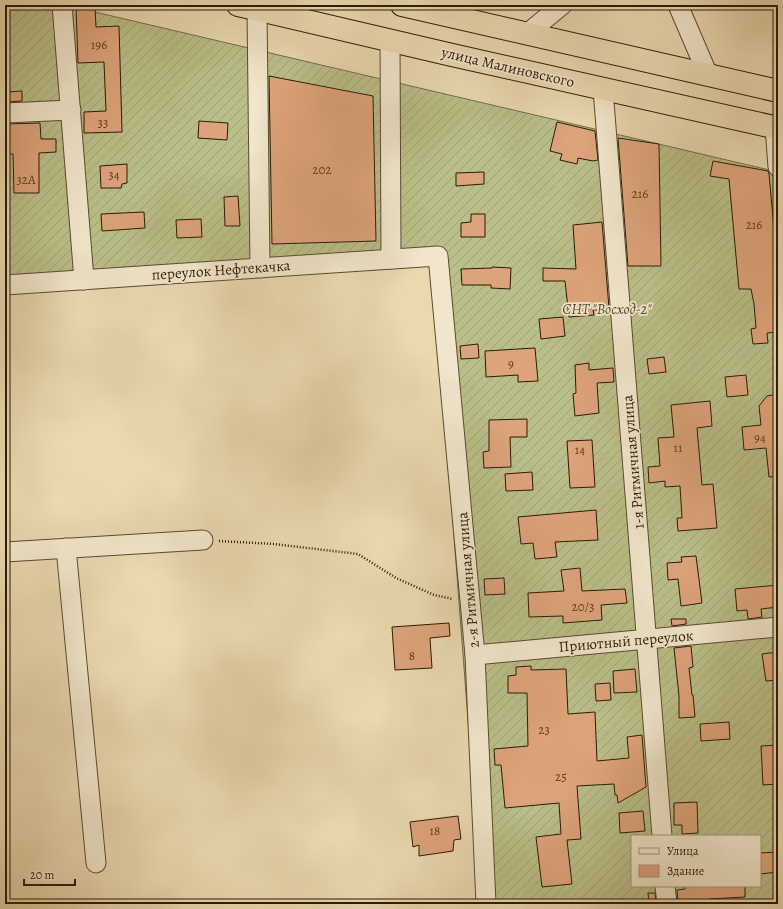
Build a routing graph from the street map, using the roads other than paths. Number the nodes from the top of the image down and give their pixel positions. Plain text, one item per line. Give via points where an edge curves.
1 (62, 5) edge
2 (402, 5) edge
3 (562, 5) edge
4 (678, 5) edge
5 (248, 7) edge
6 (528, 33) junction
7 (390, 40) junction
8 (708, 75) junction
9 (603, 88) junction
10 (778, 91) edge
11 (71, 110) junction
12 (5, 113) edge
13 (777, 127) edge
14 (778, 167) edge
15 (438, 256) joint
16 (391, 259) junction
17 (260, 268) junction
18 (84, 280) junction
19 (5, 285) edge
20 (203, 540) road end
21 (66, 548) junction
22 (5, 552) edge
23 (778, 627) edge
24 (647, 639) junction
25 (475, 655) junction
26 (662, 835) edge
27 (96, 863) dead end
28 (665, 887) edge
29 (486, 904) edge
30 (667, 904) edge

1 - 11 street
2 - 6 highway
3 - 6 street
4 - 8 street
5 - 7 highway, улица Малиновского
5 - 17 street
6 - 8 highway
7 - 9 highway, улица Малиновского
7 - 16 street
8 - 10 highway
9 - 13 highway, улица Малиновского
9 - 24 street, 1-я Ритмичная улица
11 - 12 street
11 - 18 street
13 - 14 street
15 - 16 street, переулок Нефтекачка
15 - 25 street, 2-я Ритмичная улица
16 - 17 street, переулок Нефтекачка
17 - 18 street, переулок Нефтекачка
18 - 19 street, переулок Нефтекачка
20 - 21 street
21 - 22 street
21 - 27 street
23 - 24 street, Приютный переулок
24 - 25 street, Приютный переулок
24 - 26 street, 1-я Ритмичная улица
25 - 29 street, 2-я Ритмичная улица
28 - 30 street

